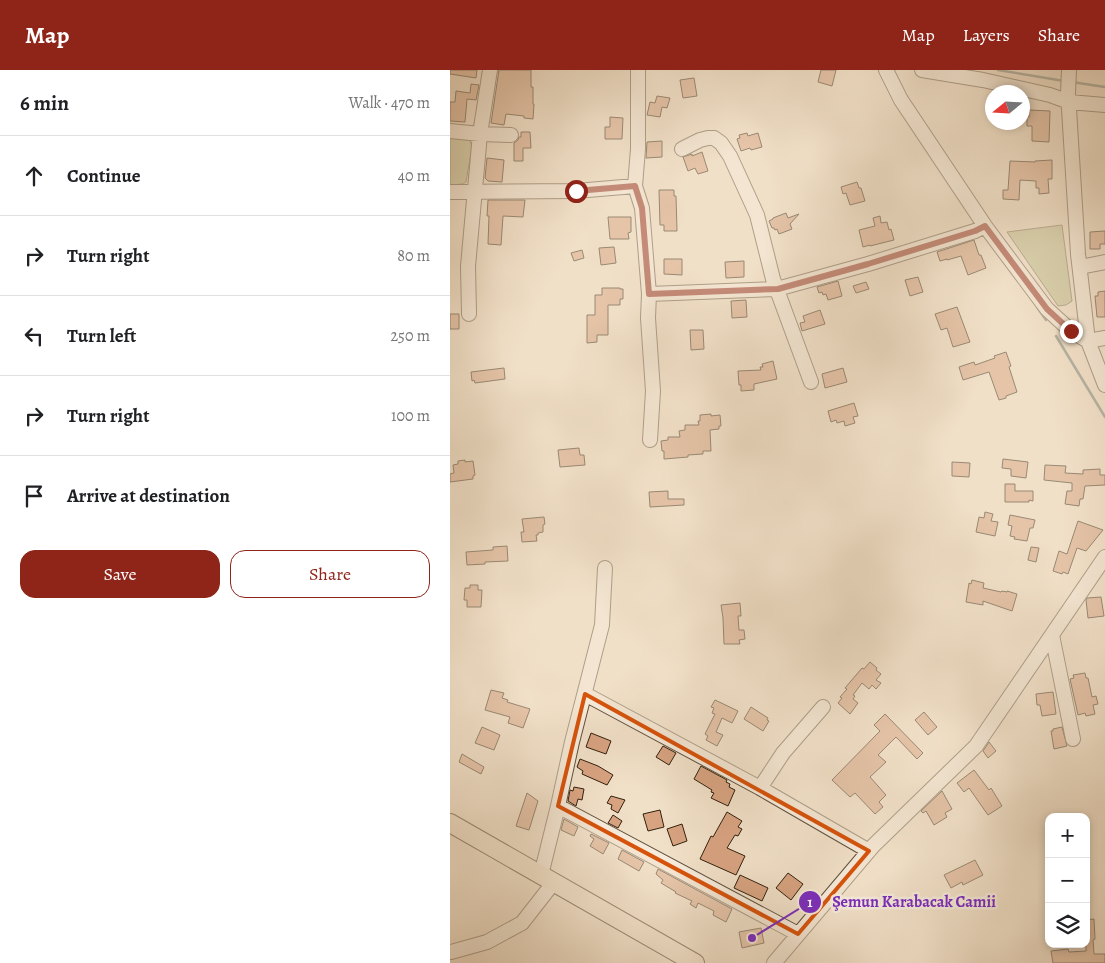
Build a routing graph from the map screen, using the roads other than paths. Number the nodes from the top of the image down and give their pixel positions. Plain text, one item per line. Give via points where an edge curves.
1 (490, 70) edge
2 (638, 70) edge
3 (886, 70) edge
4 (922, 70) edge
5 (1069, 70) edge
6 (1068, 97) junction
7 (1105, 105) edge
8 (450, 131) edge
9 (480, 134) junction
10 (511, 135) dead end
11 (682, 149) dead end
12 (635, 186) junction
13 (450, 192) edge
14 (474, 192) junction
15 (985, 226) junction
16 (1105, 262) edge
17 (1080, 267) junction
18 (778, 289) junction
19 (649, 294) junction
20 (468, 314) dead end
21 (1105, 338) edge
22 (1088, 341) junction
23 (811, 382) dead end
24 (1105, 385) edge
25 (650, 440) dead end
26 (1105, 557) edge
27 (606, 568) dead end
28 (1052, 635) junction
29 (585, 694) junction
30 (823, 707) dead end
31 (1074, 739) dead end
32 (760, 788) junction
33 (558, 806) junction
34 (450, 823) edge
35 (869, 851) junction
36 (547, 879) junction
37 (798, 934) junction
38 (451, 952) dead end
39 (695, 963) edge
40 (774, 963) edge

1 - 9 street
2 - 12 street
3 - 15 street via 901,100
4 - 6 street
5 - 6 street
6 - 7 street
6 - 17 street
8 - 9 street
9 - 10 street
9 - 14 street
11 - 18 street via 700,140 714,138 730,156 757,216
12 - 14 street via 576,191
12 - 19 street via 642,208
13 - 14 street
14 - 20 street
15 - 18 street
15 - 22 street via 1047,309 1071,331
16 - 17 street
17 - 22 street
18 - 19 street
18 - 23 street
19 - 25 street via 653,391
21 - 22 street
22 - 24 street
26 - 28 street
27 - 29 street via 602,625
28 - 31 street
28 - 35 street via 976,746
29 - 32 street
29 - 33 street
30 - 32 street via 784,753
32 - 35 street
33 - 36 street
33 - 37 street
34 - 36 main road
35 - 37 street
36 - 38 street via 522,923 486,942
36 - 39 main road
37 - 40 street

